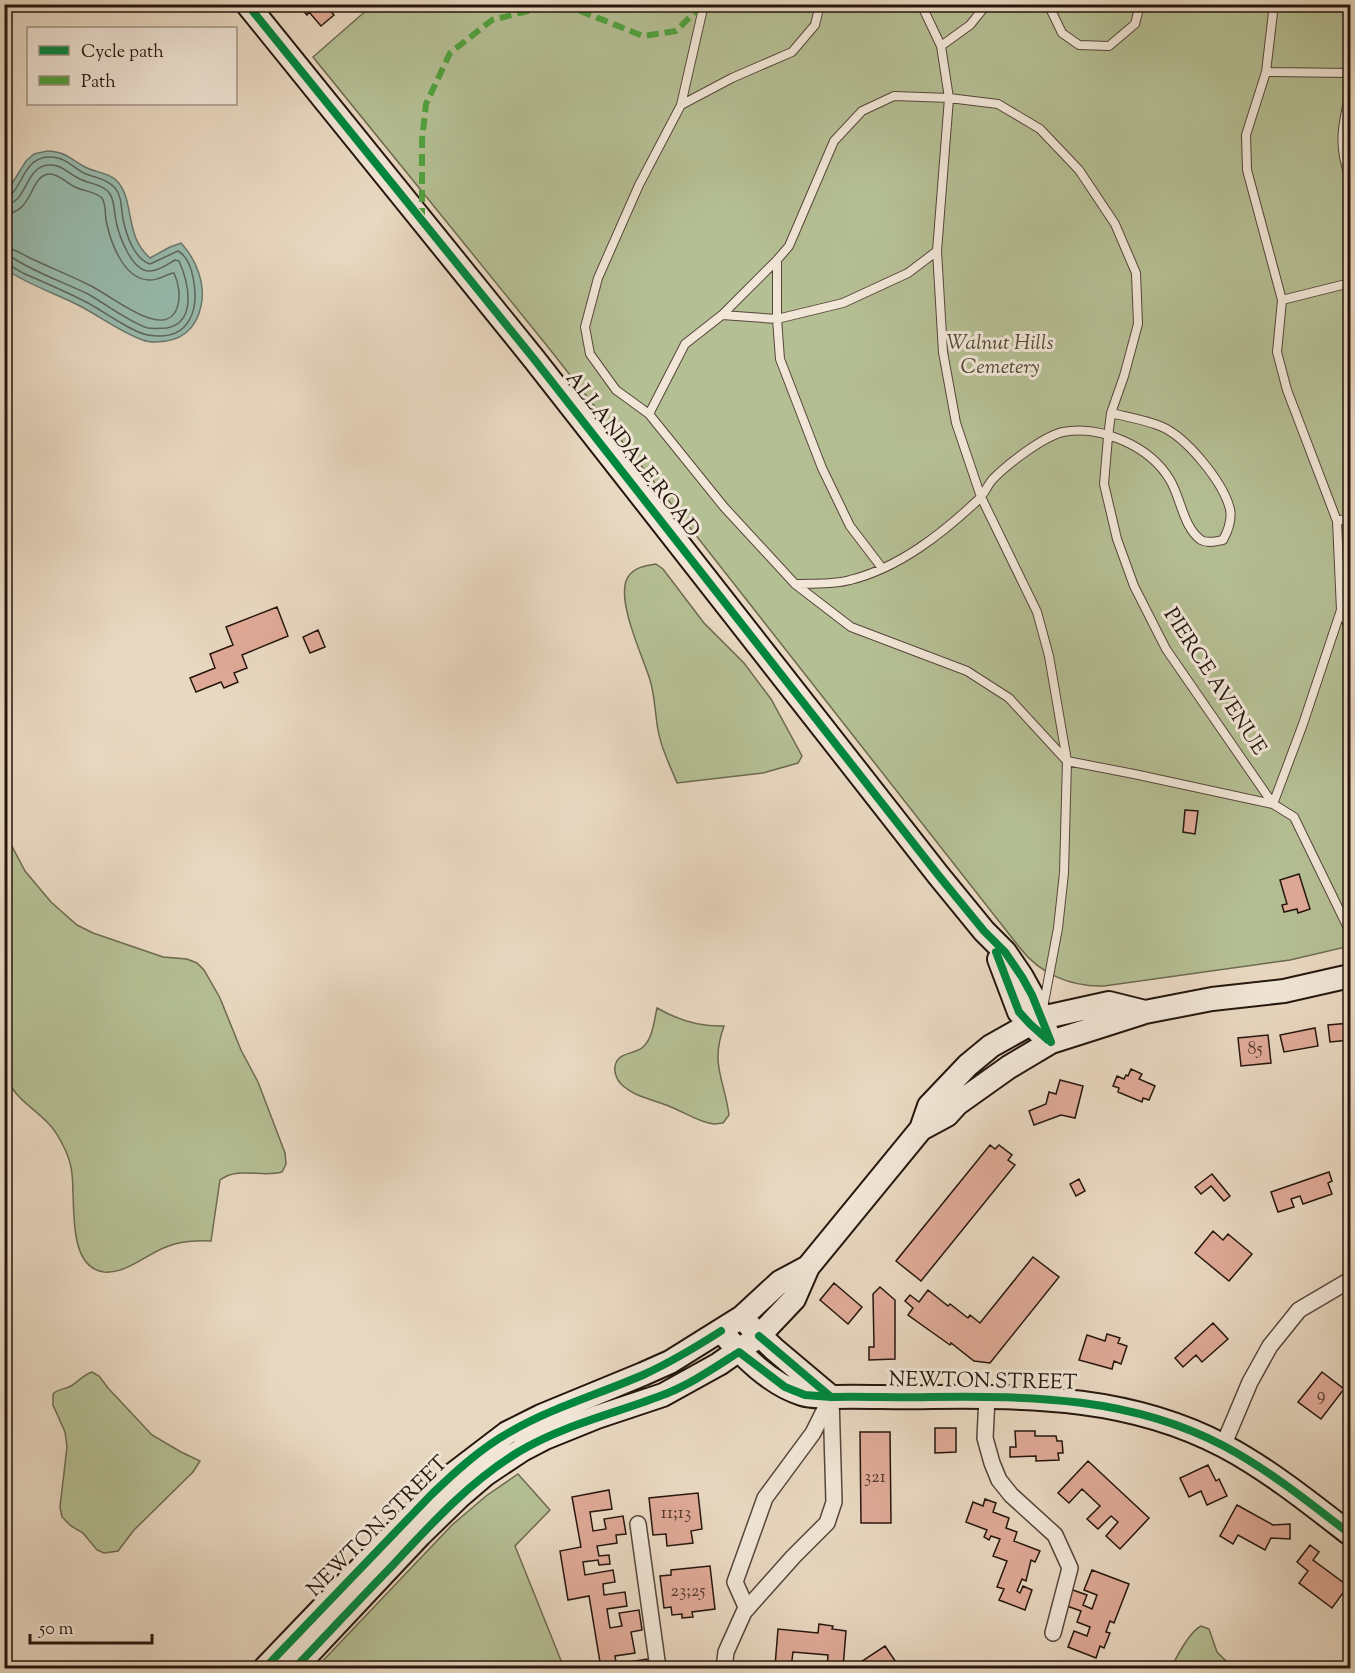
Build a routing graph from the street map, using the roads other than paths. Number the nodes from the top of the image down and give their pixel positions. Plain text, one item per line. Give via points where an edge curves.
1 (246, 4) edge
2 (704, 4) edge
3 (820, 4) edge
4 (921, 4) edge
5 (987, 4) edge
6 (1048, 4) edge
7 (1140, 4) edge
8 (1274, 4) edge
9 (941, 46) junction
10 (1266, 72) junction
11 (1350, 73) edge
12 (1350, 94) edge
13 (949, 98) junction
14 (681, 105) junction
15 (1350, 178) edge
16 (937, 251) junction
17 (777, 260) junction
18 (1350, 283) edge
19 (1282, 300) junction
20 (722, 315) junction
21 (777, 320) junction
22 (1111, 413) junction
23 (649, 414) junction
24 (1108, 437) junction
25 (981, 497) junction
26 (1350, 518) edge
27 (1337, 521) junction
28 (882, 568) junction
29 (795, 584) junction
30 (1341, 610) junction
31 (1350, 629) edge
32 (1067, 761) junction
33 (1274, 804) junction
34 (1348, 920) edge
35 (1350, 932) edge
36 (1350, 976) edge
37 (1145, 1012) junction
38 (1035, 1021) junction
39 (1051, 1042) junction
40 (950, 1097) junction
41 (808, 1267) junction
42 (1350, 1280) edge
43 (742, 1317) junction
44 (721, 1331) junction
45 (759, 1336) junction
46 (739, 1352) junction
47 (831, 1397) junction
48 (987, 1397) junction
49 (1223, 1446) junction
50 (638, 1524) dead end
51 (1350, 1534) edge
52 (747, 1609) junction
53 (1053, 1633) dead end
54 (265, 1668) edge
55 (295, 1668) edge
56 (658, 1668) edge
57 (724, 1668) edge

1 - 38 main road, ALLANDALE ROAD via 534,359 984,931 999,958 1019,1012
2 - 14 lane
3 - 14 lane via 815,25 792,52
4 - 9 lane
5 - 9 lane via 970,25
6 - 7 lane via 1062,33 1079,45 1109,46 1135,24
8 - 10 lane
9 - 13 lane
10 - 11 lane
10 - 19 lane via 1246,135 1247,170
12 - 15 lane via 1342,127 1344,163
13 - 16 lane
13 - 17 lane, PIERCE AVENUE via 894,96 862,111 834,141 789,246
13 - 22 lane, PIERCE AVENUE via 998,104 1040,129 1079,170 1115,224 1136,273 1138,324
14 - 23 lane via 639,185 598,278 585,327 590,354 616,390
16 - 21 lane via 908,273 843,303
16 - 25 lane via 945,362 956,423
17 - 20 lane, PIERCE AVENUE
17 - 21 lane
18 - 19 lane
19 - 27 lane via 1279,361
20 - 21 lane
20 - 23 lane, PIERCE AVENUE via 685,344
21 - 28 lane via 780,359 822,468 850,526
22 - 24 lane, PIERCE AVENUE
22 - 24 lane via 1162,426 1189,446 1207,467 1231,511 1223,540 1202,540 1192,530 1170,479 1156,463 1127,442
23 - 29 lane via 724,507
24 - 25 lane via 1085,430 1061,433 1022,454 992,481
24 - 33 lane, PIERCE AVENUE via 1104,484 1116,539 1134,586 1166,649
25 - 28 lane via 925,545
25 - 32 lane via 1037,612 1049,656
26 - 27 lane
27 - 30 lane
28 - 29 lane via 849,581
29 - 32 lane via 851,627 967,671 1009,698
30 - 31 lane
30 - 33 lane
32 - 33 lane
32 - 38 lane via 1059,917
33 - 34 lane, PIERCE AVENUE via 1294,817
34 - 35 lane, PIERCE AVENUE
36 - 37 main road via 1284,991
37 - 38 main road via 1109,1003
37 - 39 main road
38 - 39 main road, ALLANDALE ROAD
38 - 40 main road via 991,1046
39 - 40 main road
40 - 41 main road via 947,1115 921,1129
41 - 43 main road, NEWTON STREET via 780,1282
41 - 45 main road, NEWTON STREET via 794,1299
42 - 49 street via 1299,1310 1270,1346
43 - 44 main road, NEWTON STREET
43 - 45 main road
44 - 46 main road, NEWTON STREET
44 - 54 main road, NEWTON STREET via 670,1362 507,1433 452,1474
45 - 46 main road, NEWTON STREET
45 - 47 main road
46 - 47 main road, NEWTON STREET via 785,1387 805,1395
46 - 55 main road, NEWTON STREET via 663,1395 545,1438 494,1469 433,1522
47 - 48 main road, NEWTON STREET
47 - 52 street via 813,1433 765,1498 735,1582
47 - 52 street via 834,1502 827,1523
48 - 49 main road, NEWTON STREET via 1073,1400 1124,1409 1184,1428
48 - 53 street via 985,1438 999,1480 1055,1534 1070,1568
49 - 51 main road, NEWTON STREET via 1277,1479
50 - 56 street
52 - 57 street via 726,1652

